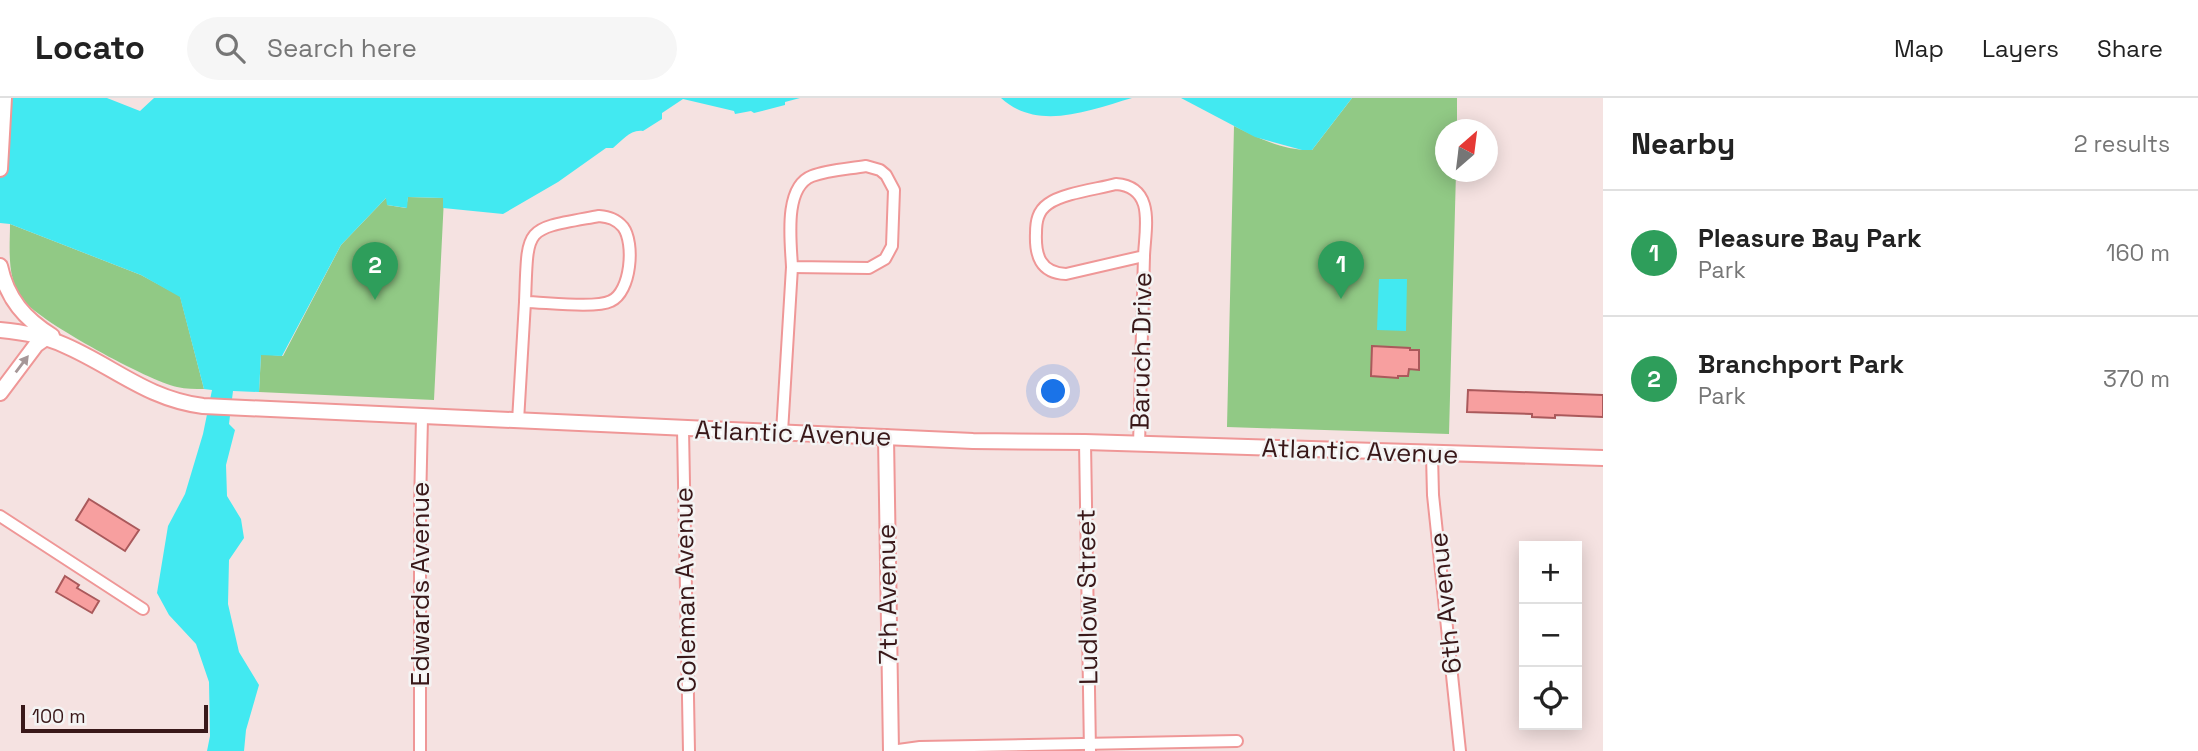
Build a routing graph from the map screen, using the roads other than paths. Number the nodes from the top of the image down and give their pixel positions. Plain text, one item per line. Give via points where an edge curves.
1 (4, 98) edge
2 (0, 169) edge
3 (1144, 256) junction
4 (0, 266) edge
5 (792, 267) junction
6 (524, 302) junction
7 (0, 330) edge
8 (46, 338) junction
9 (78, 351) junction
10 (0, 393) edge
11 (422, 418) junction
12 (518, 421) junction
13 (683, 429) junction
14 (782, 432) junction
15 (886, 437) junction
16 (1085, 442) junction
17 (1139, 445) junction
18 (1432, 455) junction
19 (1603, 458) edge
20 (0, 516) edge
21 (143, 609) dead end
22 (1237, 741) dead end
23 (1090, 747) edge
24 (419, 751) edge
25 (689, 751) edge
26 (891, 751) edge
27 (1460, 751) edge

1 - 2 street
3 - 3 street, Baruch Drive via 1147,209 1140,194 1129,187 1116,184 1057,199 1038,215 1035,250 1049,271 1066,274
3 - 17 street, Baruch Drive
4 - 9 street via 19,309 41,329
5 - 5 street via 794,194 804,180 866,166 886,175 894,190 892,246 886,259 869,268
5 - 14 street
6 - 6 street via 527,249 541,228 599,216 610,217 625,229 629,241 627,283 617,298 601,304
6 - 12 street
7 - 8 street, Atlantic Avenue
8 - 9 street, Atlantic Avenue
10 -> 8 street
9 - 11 street, Atlantic Avenue via 136,385 203,407
11 - 12 street, Atlantic Avenue
11 - 24 street, Edwards Avenue
12 - 13 street, Atlantic Avenue
13 - 14 street, Atlantic Avenue
13 - 25 street, Coleman Avenue
14 - 15 street, Atlantic Avenue
15 - 16 street, Atlantic Avenue
15 - 26 street, 7th Avenue
16 - 17 street, Atlantic Avenue
16 - 23 street, Ludlow Street
17 - 18 street, Atlantic Avenue
18 - 19 street, Atlantic Avenue
18 - 27 street, 6th Avenue
20 - 21 street
22 - 23 street
23 - 26 street

